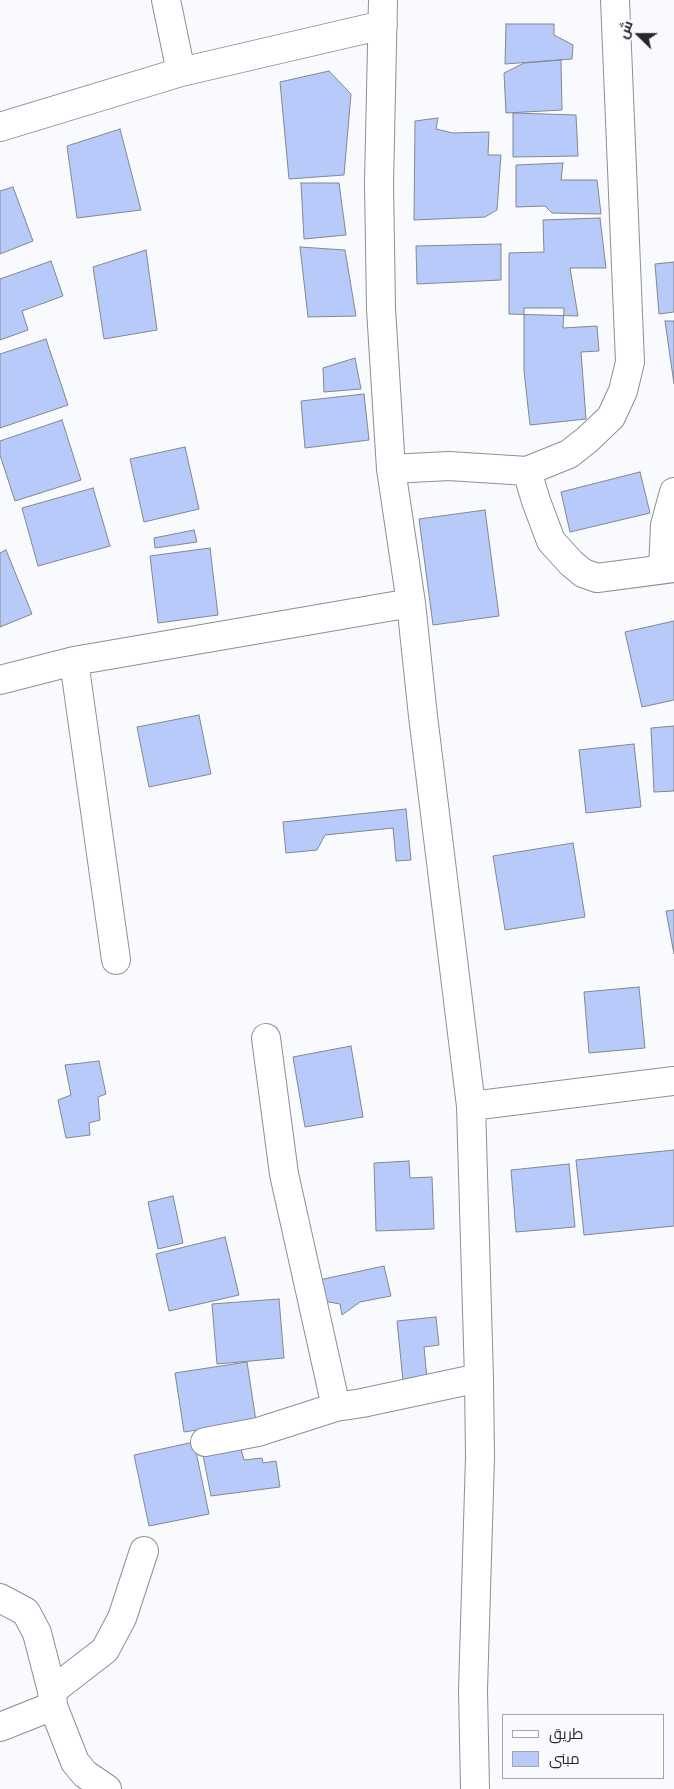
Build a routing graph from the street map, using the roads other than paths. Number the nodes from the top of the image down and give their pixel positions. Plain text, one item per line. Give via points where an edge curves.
1 (166, 0) edge
2 (615, 0) edge
3 (383, 13) edge
4 (181, 72) junction
5 (0, 127) edge
6 (392, 469) junction
7 (527, 471) junction
8 (674, 492) edge
9 (669, 568) edge
10 (411, 603) junction
11 (74, 661) junction
12 (0, 680) edge
13 (116, 960) dead end
14 (266, 1038) dead end
15 (674, 1081) edge
16 (471, 1106) junction
17 (479, 1378) junction
18 (336, 1407) junction
19 (205, 1442) dead end
20 (144, 1551) dead end
21 (0, 1598) edge
22 (53, 1698) junction
23 (0, 1727) edge
24 (107, 1789) edge
25 (475, 1789) edge

1 - 4 street
2 - 7 street via 630,362 623,391 611,417 569,454
3 - 4 street
3 - 6 street via 379,183 381,308
4 - 5 street
6 - 7 street via 449,466
6 - 10 street
7 - 9 street via 551,541 582,573 597,578
8 - 9 street via 665,525
10 - 11 street
10 - 16 street
11 - 12 street
11 - 13 street
14 - 18 street via 284,1174
15 - 16 street
16 - 17 street
17 - 18 street
17 - 25 street
18 - 19 street via 258,1432
20 - 22 street via 122,1618 105,1650
21 - 22 street via 26,1612 37,1633
22 - 23 street
22 - 24 street via 75,1762 85,1774

